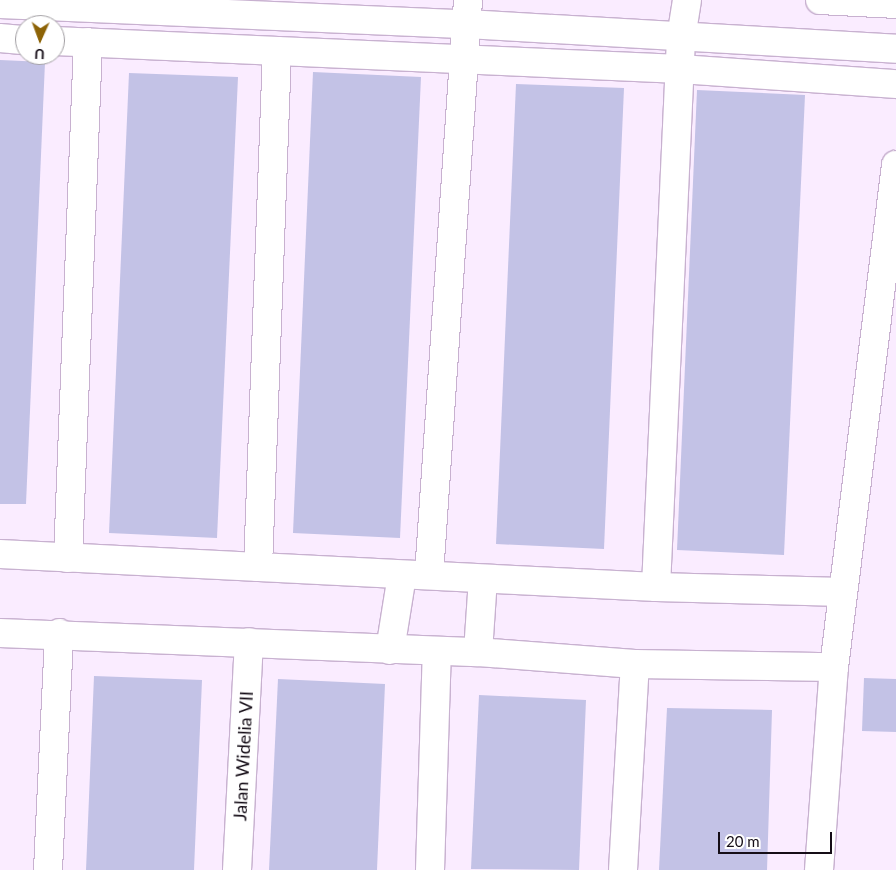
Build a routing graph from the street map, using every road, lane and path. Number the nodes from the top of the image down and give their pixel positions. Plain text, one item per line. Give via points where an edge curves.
1 (687, 0) edge
2 (820, 0) edge
3 (0, 4) edge
4 (896, 4) edge
5 (222, 8) edge
6 (468, 12) edge
7 (0, 38) edge
8 (681, 38) junction
9 (15, 39) edge
10 (65, 41) edge
11 (88, 42) junction
12 (896, 49) edge
13 (219, 50) junction
14 (277, 51) junction
15 (462, 62) junction
16 (680, 69) junction
17 (896, 84) edge
18 (896, 165) edge
19 (0, 554) edge
20 (68, 558) junction
21 (258, 567) junction
22 (402, 575) junction
23 (429, 575) junction
24 (483, 579) junction
25 (656, 587) junction
26 (843, 592) junction
27 (0, 633) edge
28 (59, 633) junction
29 (249, 642) junction
30 (390, 650) junction
31 (437, 651) junction
32 (478, 652) junction
33 (635, 664) junction
34 (834, 667) junction
35 (48, 870) edge
36 (237, 870) edge
37 (430, 870) edge
38 (623, 870) edge
39 (819, 870) edge

1 - 8 street
2 - 4 street
3 - 5 street
5 - 6 street
5 - 13 street
6 - 8 street
6 - 15 street
7 - 9 street
8 - 12 street
8 - 16 street
10 - 11 street
11 - 13 street
11 - 20 street
13 - 14 street
14 - 15 street
14 - 21 street
15 - 16 street
15 - 23 street
16 - 17 street
16 - 25 street
18 - 26 street
19 - 20 street
20 - 21 street
21 - 22 street
22 - 23 street
22 - 30 street
23 - 24 street
24 - 25 street
24 - 32 street
25 - 26 street
26 - 34 street
27 - 28 street
28 - 29 street
28 - 35 street
29 - 30 street
29 - 36 street, Jalan Widelia VII
30 - 31 street
31 - 32 street
31 - 37 street
32 - 33 street
33 - 34 street
33 - 38 street
34 - 39 street

